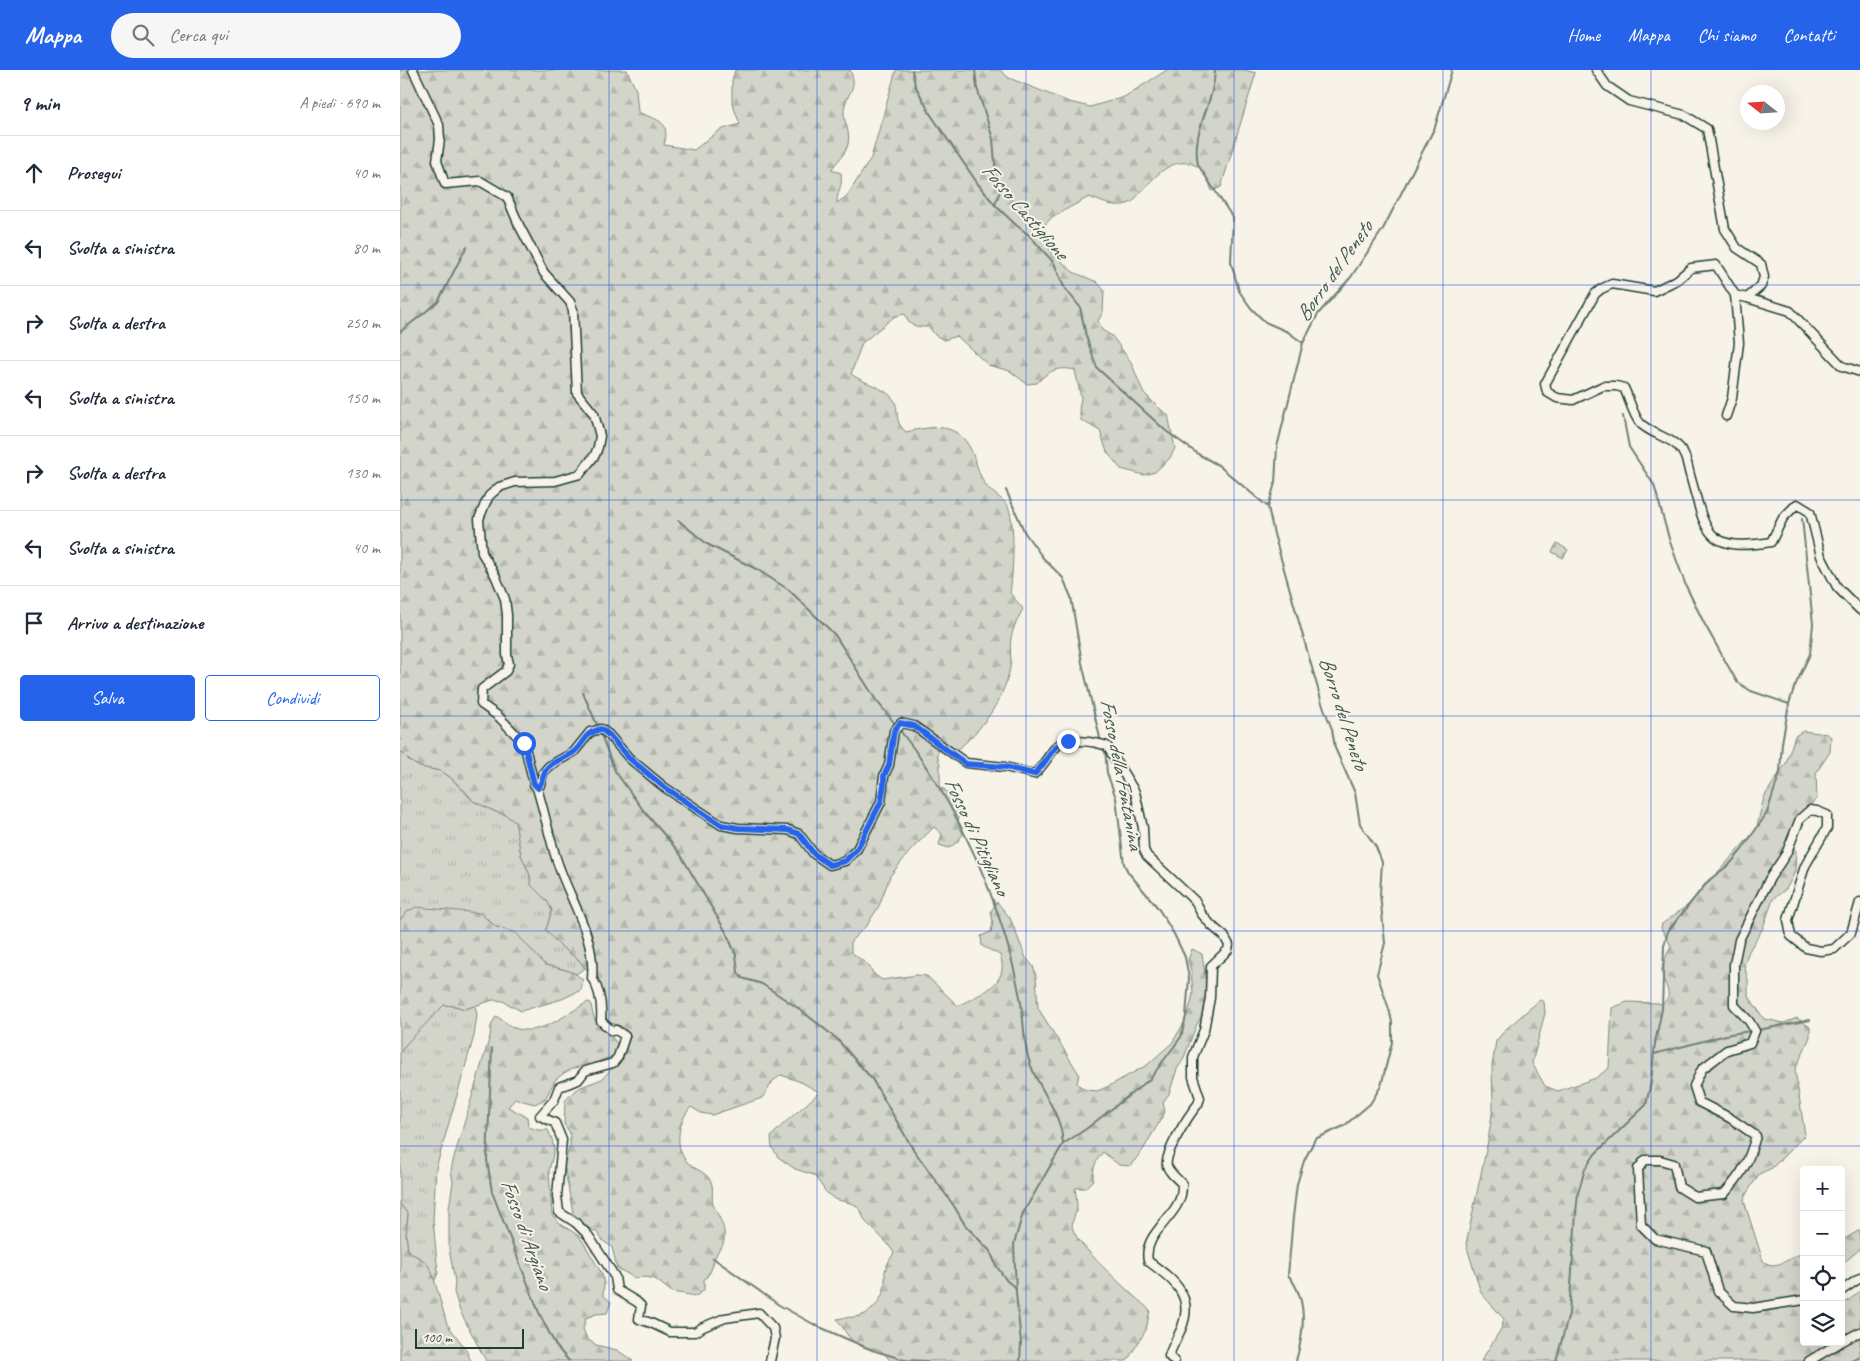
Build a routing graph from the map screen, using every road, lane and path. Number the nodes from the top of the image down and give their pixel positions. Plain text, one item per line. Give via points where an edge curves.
1 (413, 70) edge
2 (1596, 70) edge
3 (1735, 295) junction
4 (1747, 298) junction
5 (1860, 372) edge
6 (1726, 416) dead end
7 (1860, 610) edge
8 (538, 788) junction
9 (1860, 902) edge
10 (1860, 1278) edge
11 (1845, 1288) edge
12 (1800, 1301) edge
13 (1860, 1332) edge
14 (1845, 1340) edge
15 (1834, 1346) edge
16 (770, 1361) edge
17 (1174, 1361) edge
18 (1809, 1361) edge

1 - 8 street via 439,125 437,161 445,184 480,181 507,197 544,273 570,302 574,310 577,392 592,411 600,436 595,455 580,474 555,481 515,482 499,488 489,496 479,520 482,553 505,599 509,664 506,671 482,689 481,704 498,716 524,743 534,784
2 - 4 street via 1607,86 1629,101 1684,115 1707,129 1725,229 1737,248 1761,264 1764,277 1761,286
3 - 4 street
3 - 6 street via 1738,343 1732,398
3 - 7 street via 1716,265 1691,268 1677,280 1654,290 1612,284 1601,289 1557,360 1545,384 1547,392 1572,400 1603,386 1624,388 1639,422 1654,434 1676,443 1683,453 1704,523 1712,536 1732,545 1771,542 1783,518 1797,504 1810,512 1821,556 1833,580
4 - 5 street via 1790,311 1842,366
8 - 16 street via 556,858 585,930 593,965 592,978 602,1007 601,1021 612,1031 625,1036 613,1063 585,1071 578,1080 559,1087 554,1100 540,1116 555,1123 562,1140 557,1196 559,1212 588,1235 615,1277 617,1290 641,1306 639,1319 670,1332 695,1332 725,1318 759,1313 773,1328 775,1338
8 - 17 street via 549,766 574,752 590,732 601,729 664,787 721,825 788,830 799,834 814,854 830,865 845,861 857,849 881,802 894,731 900,723 914,726 966,764 1006,767 1034,774 1061,742 1107,746 1134,792 1147,856 1193,899 1229,945 1212,966 1204,1030 1193,1057 1193,1077 1200,1098 1168,1153 1166,1163 1182,1184 1180,1198 1148,1249 1148,1261 1179,1286 1182,1294 1183,1326 1169,1356
9 - 12 street via 1850,933 1834,949 1806,948 1792,936 1788,920 1805,866 1827,828 1827,815 1810,810 1800,819 1786,854 1770,878 1739,940 1734,964 1734,1005 1756,1030 1750,1042 1727,1050 1702,1068 1694,1086 1699,1102 1756,1136 1750,1156 1740,1176 1724,1194 1694,1198 1679,1187 1674,1164 1645,1160 1638,1169 1641,1225 1655,1239 1706,1251 1718,1291 1734,1306 1754,1308
10 - 11 street
13 - 14 street
15 - 18 street

